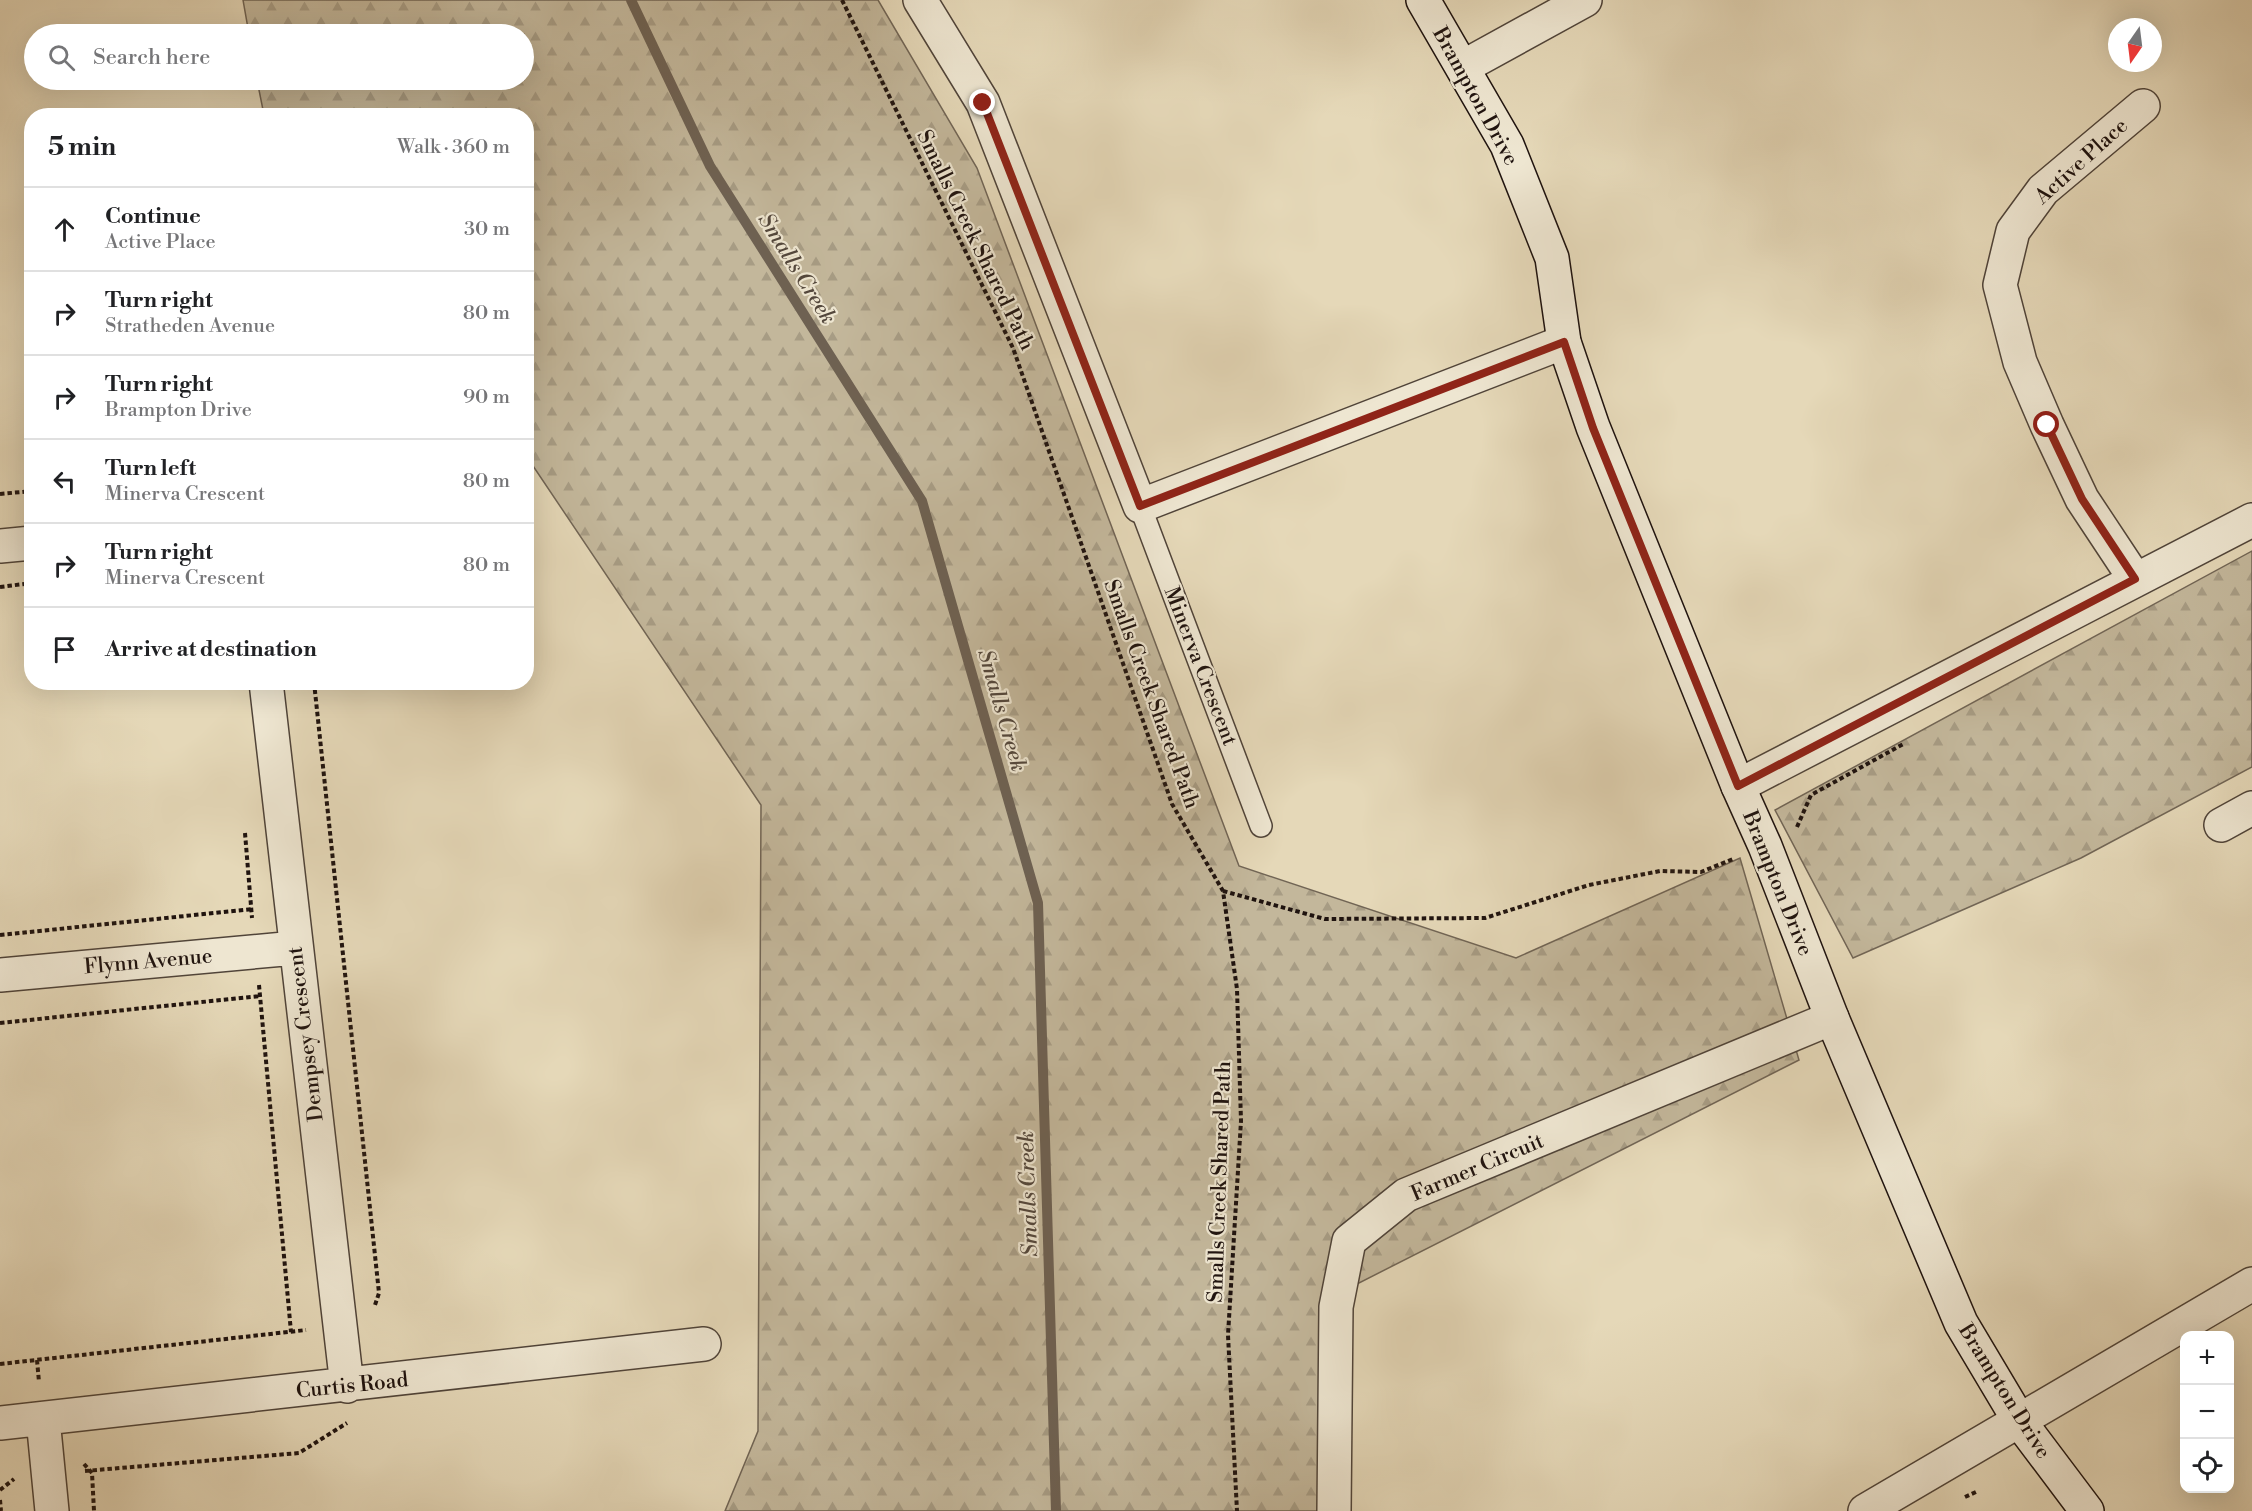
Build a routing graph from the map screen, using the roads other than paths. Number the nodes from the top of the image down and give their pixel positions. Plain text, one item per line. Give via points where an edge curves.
1 (920, 0) edge
2 (1422, 0) edge
3 (1585, 0) edge
4 (1463, 67) junction
5 (2143, 106) dead end
6 (1564, 342) junction
7 (1140, 506) junction
8 (2252, 520) edge
9 (24, 544) edge
10 (0, 546) edge
11 (2135, 579) junction
12 (267, 690) edge
13 (1738, 786) junction
14 (2252, 808) edge
15 (2221, 825) dead end
16 (1261, 826) dead end
17 (295, 948) junction
18 (0, 975) edge
19 (1832, 1018) junction
20 (2252, 1284) edge
21 (704, 1344) dead end
22 (353, 1385) junction
23 (43, 1419) junction
24 (2020, 1422) junction
25 (0, 1423) edge
26 (52, 1511) edge
27 (1334, 1511) edge
28 (1865, 1511) edge
29 (2087, 1511) edge

1 - 7 street, Minerva Crescent via 983,103
2 - 4 street, Brampton Drive
3 - 4 street
4 - 6 street, Brampton Drive via 1507,145 1552,258
5 - 11 street, Active Place via 2043,190 2013,231 2000,285 2020,362 2062,457 2082,499
6 - 7 street
6 - 13 street, Brampton Drive via 1593,428
7 - 16 lane, Minerva Crescent
8 - 11 street
9 - 10 street
11 - 13 street
12 - 17 street, Dempsey Crescent
13 - 19 street, Brampton Drive
14 - 15 street
17 - 18 street, Flynn Avenue
17 - 22 street, Dempsey Crescent
19 - 24 street, Brampton Drive via 1961,1323
19 - 27 street, Farmer Circuit via 1406,1195 1349,1241 1336,1307
20 - 24 street
21 - 22 street, Curtis Road
22 - 23 street, Curtis Road
23 - 25 street, Curtis Road
23 - 26 street
24 - 28 street
24 - 29 street, Brampton Drive

